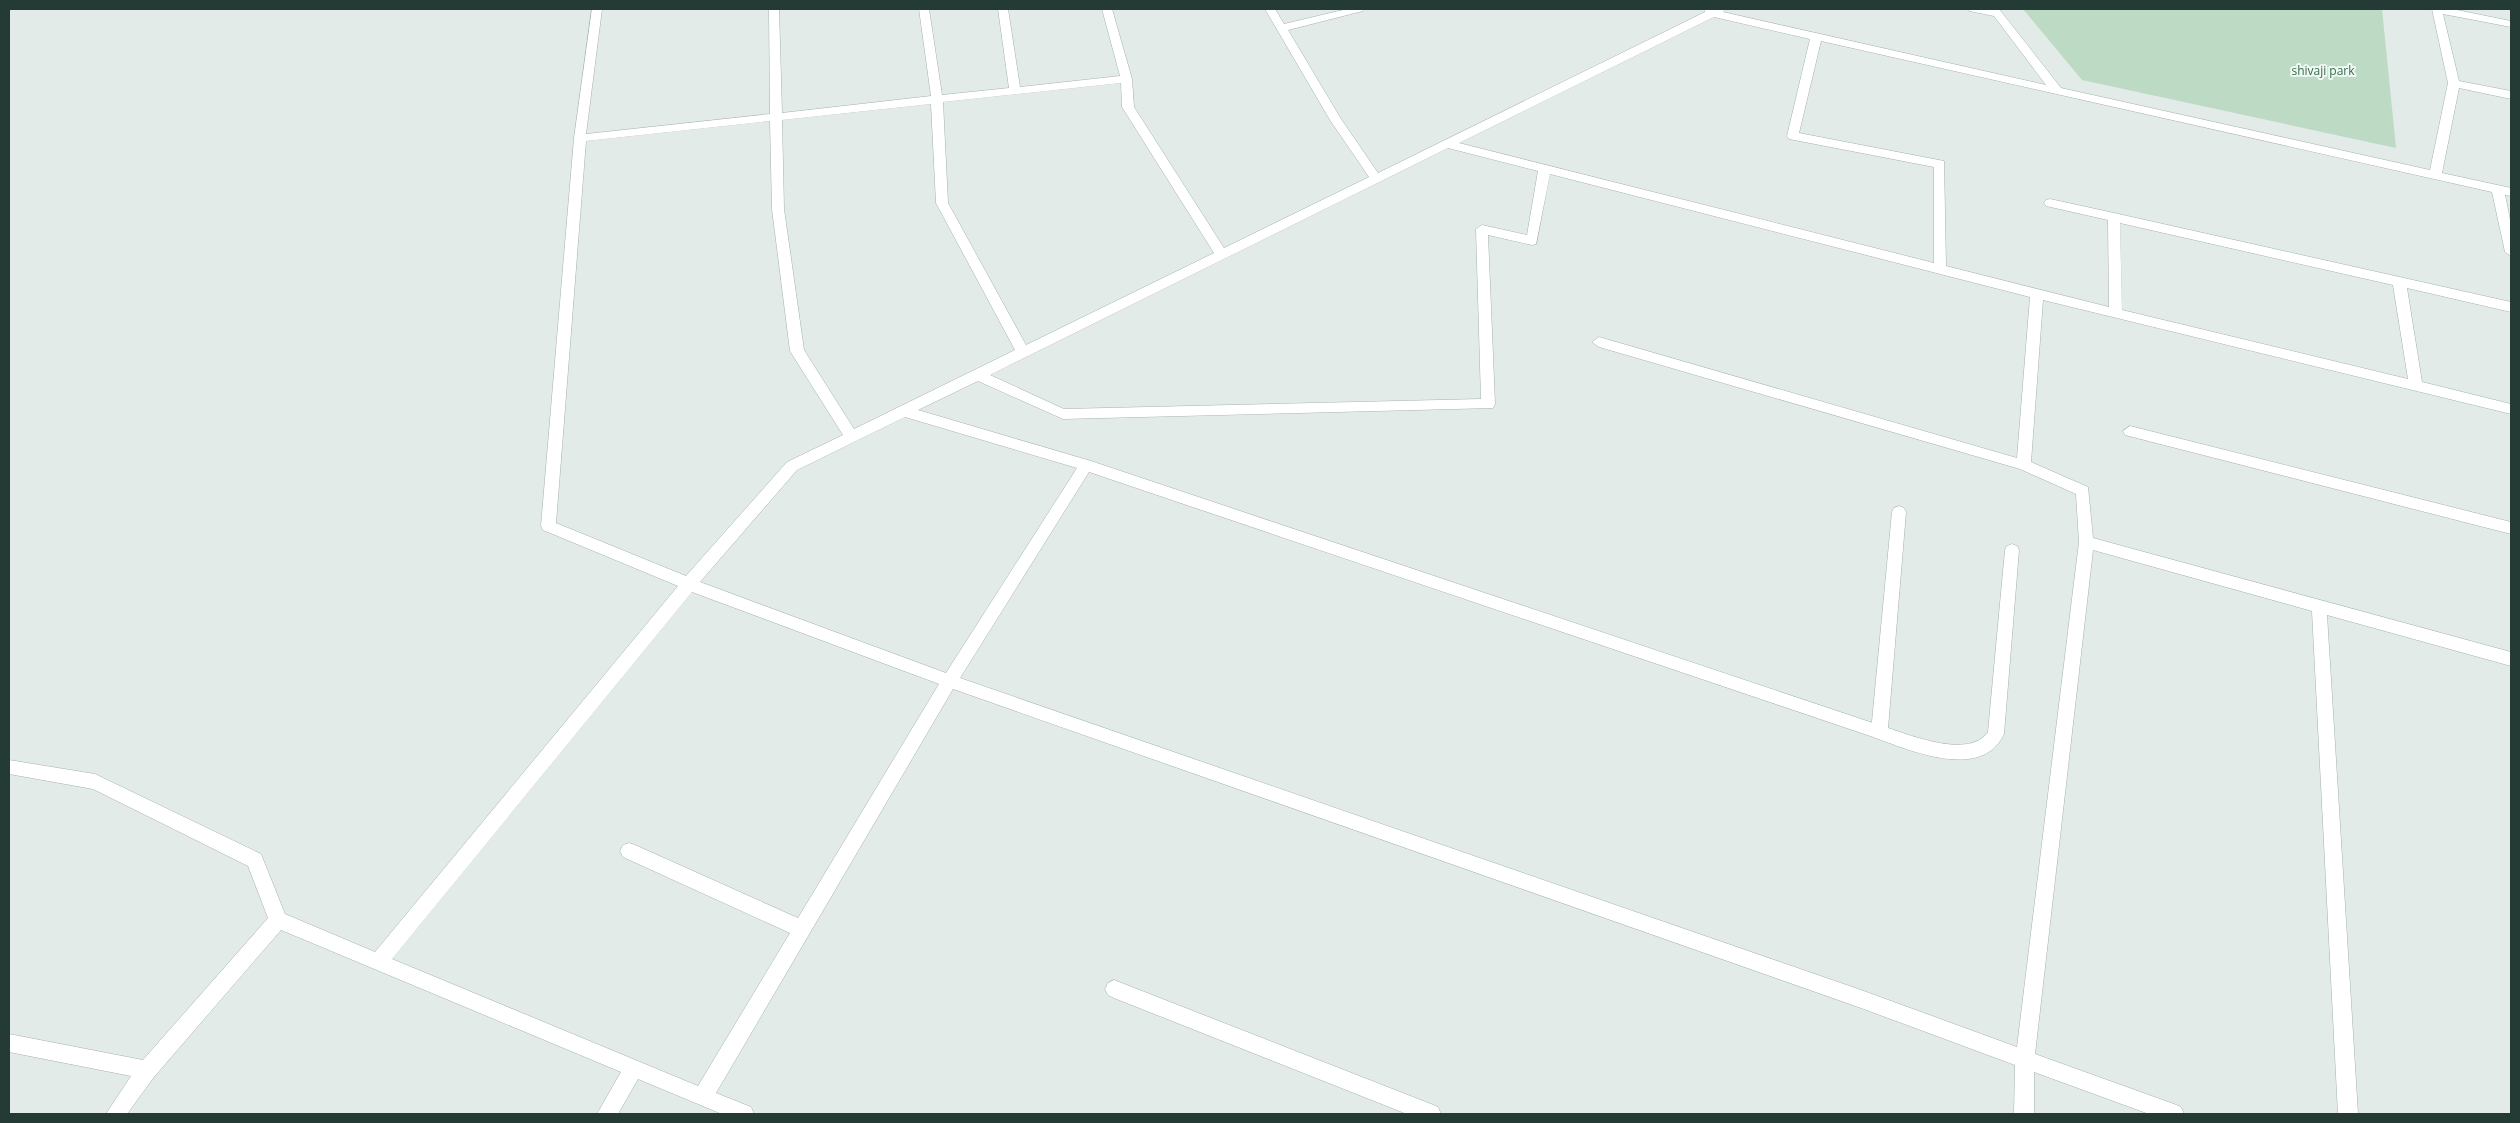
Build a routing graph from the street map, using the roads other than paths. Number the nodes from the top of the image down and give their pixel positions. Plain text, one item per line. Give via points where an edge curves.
1 (597, 9) edge
2 (774, 9) edge
3 (924, 9) edge
4 (1003, 9) edge
5 (1107, 9) edge
6 (1270, 9) edge
7 (1359, 9) edge
8 (1973, 9) edge
9 (2437, 9) edge
10 (1713, 10) edge
11 (1996, 12) edge
12 (2511, 24) edge
13 (1281, 28) junction
14 (1816, 37) junction
15 (1126, 79) junction
16 (2454, 83) junction
17 (1015, 91) junction
18 (2057, 91) junction
19 (2511, 95) edge
20 (937, 99) junction
21 (776, 117) junction
22 (580, 138) junction
23 (1448, 144) junction
24 (1545, 168) junction
25 (2435, 176) junction
26 (1376, 179) junction
27 (2498, 190) junction
28 (2511, 192) edge
29 (2050, 202) dead end
30 (2114, 217) junction
31 (2511, 252) edge
32 (1222, 255) junction
33 (1940, 269) junction
34 (2399, 281) junction
35 (2037, 294) junction
36 (2511, 307) edge
37 (2116, 312) junction
38 (1599, 342) dead end
39 (1023, 352) junction
40 (978, 375) junction
41 (2416, 386) junction
42 (2511, 409) edge
43 (904, 411) junction
44 (2130, 431) dead end
45 (852, 437) junction
46 (1086, 465) junction
47 (2024, 465) junction
48 (1899, 512) dead end
49 (2511, 528) edge
50 (2086, 542) junction
51 (2012, 550) dead end
52 (689, 584) junction
53 (2319, 605) junction
54 (2511, 659) edge
55 (950, 681) junction
56 (1879, 732) junction
57 (9, 767) edge
58 (630, 851) dead end
59 (278, 920) junction
60 (802, 929) junction
61 (379, 961) junction
62 (1114, 989) dead end
63 (9, 1043) edge
64 (2025, 1059) junction
65 (634, 1067) junction
66 (147, 1070) junction
67 (702, 1096) junction
68 (116, 1114) edge
69 (607, 1114) edge
70 (744, 1114) edge
71 (1431, 1114) edge
72 (2024, 1114) edge
73 (2174, 1114) edge
74 (2348, 1114) edge

1 - 22 street
2 - 21 street
3 - 20 street
4 - 17 street
5 - 15 street
6 - 13 street
7 - 13 street
8 - 11 street
9 - 12 street
9 - 16 street
10 - 14 street
10 - 23 street
11 - 18 street
13 - 26 street
14 - 18 street
14 - 33 street via 1793,136 1940,164
15 - 17 street
15 - 32 street via 1128,107
16 - 19 street
16 - 25 street
17 - 20 street
18 - 25 street
20 - 21 street
20 - 39 street via 942,203
21 - 22 street
21 - 45 street via 778,209 797,351
22 - 52 street via 548,526
23 - 24 street
23 - 26 street
24 - 33 street
24 - 40 street via 1532,241 1482,229 1488,404 1063,414
25 - 27 street
26 - 32 street
27 - 28 street
27 - 31 street
29 - 30 street
30 - 34 street
30 - 37 street
32 - 39 street
33 - 35 street
34 - 36 street
34 - 41 street
35 - 37 street
35 - 47 street
37 - 41 street
38 - 47 street
39 - 40 street
40 - 43 street
41 - 42 street
43 - 45 street
43 - 46 street
44 - 49 street
45 - 52 street via 792,466
46 - 55 street
46 - 56 street
47 - 50 street via 2083,491
48 - 56 street
50 - 53 street
50 - 64 street
51 - 56 street via 1996,734 1988,746 1971,753 1948,751
52 - 55 street
52 - 61 street
53 - 54 street
53 - 74 street
55 - 60 street
55 - 64 street via 1852,995
57 - 59 street via 95,782 255,860
58 - 60 street
59 - 61 street
59 - 66 street
60 - 67 street
61 - 65 street
62 - 71 street
63 - 66 street
64 - 72 street
64 - 73 street
65 - 67 street
65 - 69 street
66 - 68 street
67 - 70 street

